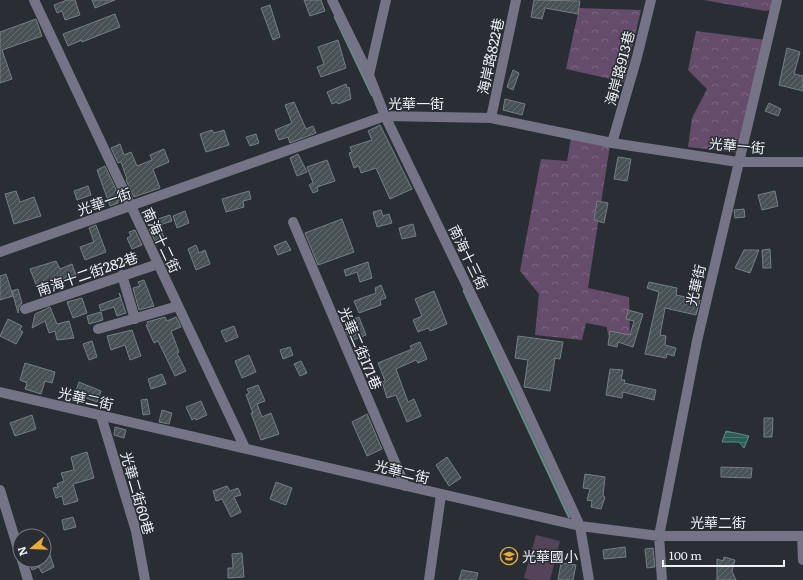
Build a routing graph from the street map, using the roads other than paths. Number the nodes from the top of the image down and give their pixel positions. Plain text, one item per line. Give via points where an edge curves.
1 (34, 0) edge
2 (332, 0) edge
3 (386, 0) edge
4 (516, 0) edge
5 (651, 0) edge
6 (777, 0) edge
7 (369, 75) junction
8 (385, 116) junction
9 (491, 118) junction
10 (612, 142) junction
11 (738, 162) junction
12 (803, 162) edge
13 (131, 206) junction
14 (293, 222) dead end
15 (0, 252) edge
16 (158, 264) junction
17 (122, 275) junction
18 (178, 306) junction
19 (24, 309) dead end
20 (135, 319) junction
21 (98, 329) dead end
22 (0, 392) edge
23 (101, 416) junction
24 (245, 448) junction
25 (404, 486) junction
26 (0, 490) edge
27 (441, 495) junction
28 (580, 526) junction
29 (12, 529) edge
30 (659, 536) junction
31 (802, 536) edge
32 (803, 560) edge
33 (24, 568) edge
34 (28, 580) edge
35 (145, 580) edge
36 (430, 580) edge
37 (589, 580) edge
38 (662, 580) edge

1 - 13 street, 南海十二街
2 - 7 street, 南海十三街
3 - 7 street
4 - 9 street, 海岸路822巷
5 - 10 street, 海岸路913巷
6 - 11 street, 光華街
7 - 8 street, 南海十三街
8 - 9 street, 光華一街
8 - 13 street, 光華一街
8 - 28 street, 南海十三街
9 - 10 street, 光華一街
10 - 11 street, 光華一街
11 - 12 street, 光華一街
11 - 30 street, 光華街 via 697,341
13 - 15 street, 光華一街
13 - 16 street, 南海十二街
14 - 25 street, 光華二街171巷
16 - 17 street, 南海十二街282巷
16 - 18 street, 南海十二街
17 - 19 street, 南海十二街282巷
17 - 20 street
18 - 20 street
18 - 24 street, 南海十二街
20 - 21 street
22 - 23 street, 光華二街
23 - 24 street, 光華二街
23 - 35 street, 光華二街60巷 via 136,531
24 - 25 street, 光華二街
25 - 27 street, 光華二街
26 - 29 street
27 - 28 street, 光華二街
27 - 36 street
28 - 30 street, 光華二街
28 - 37 street, 南海十三街
30 - 31 street, 光華二街
30 - 38 street, 光華街
31 - 32 street
33 - 34 street

